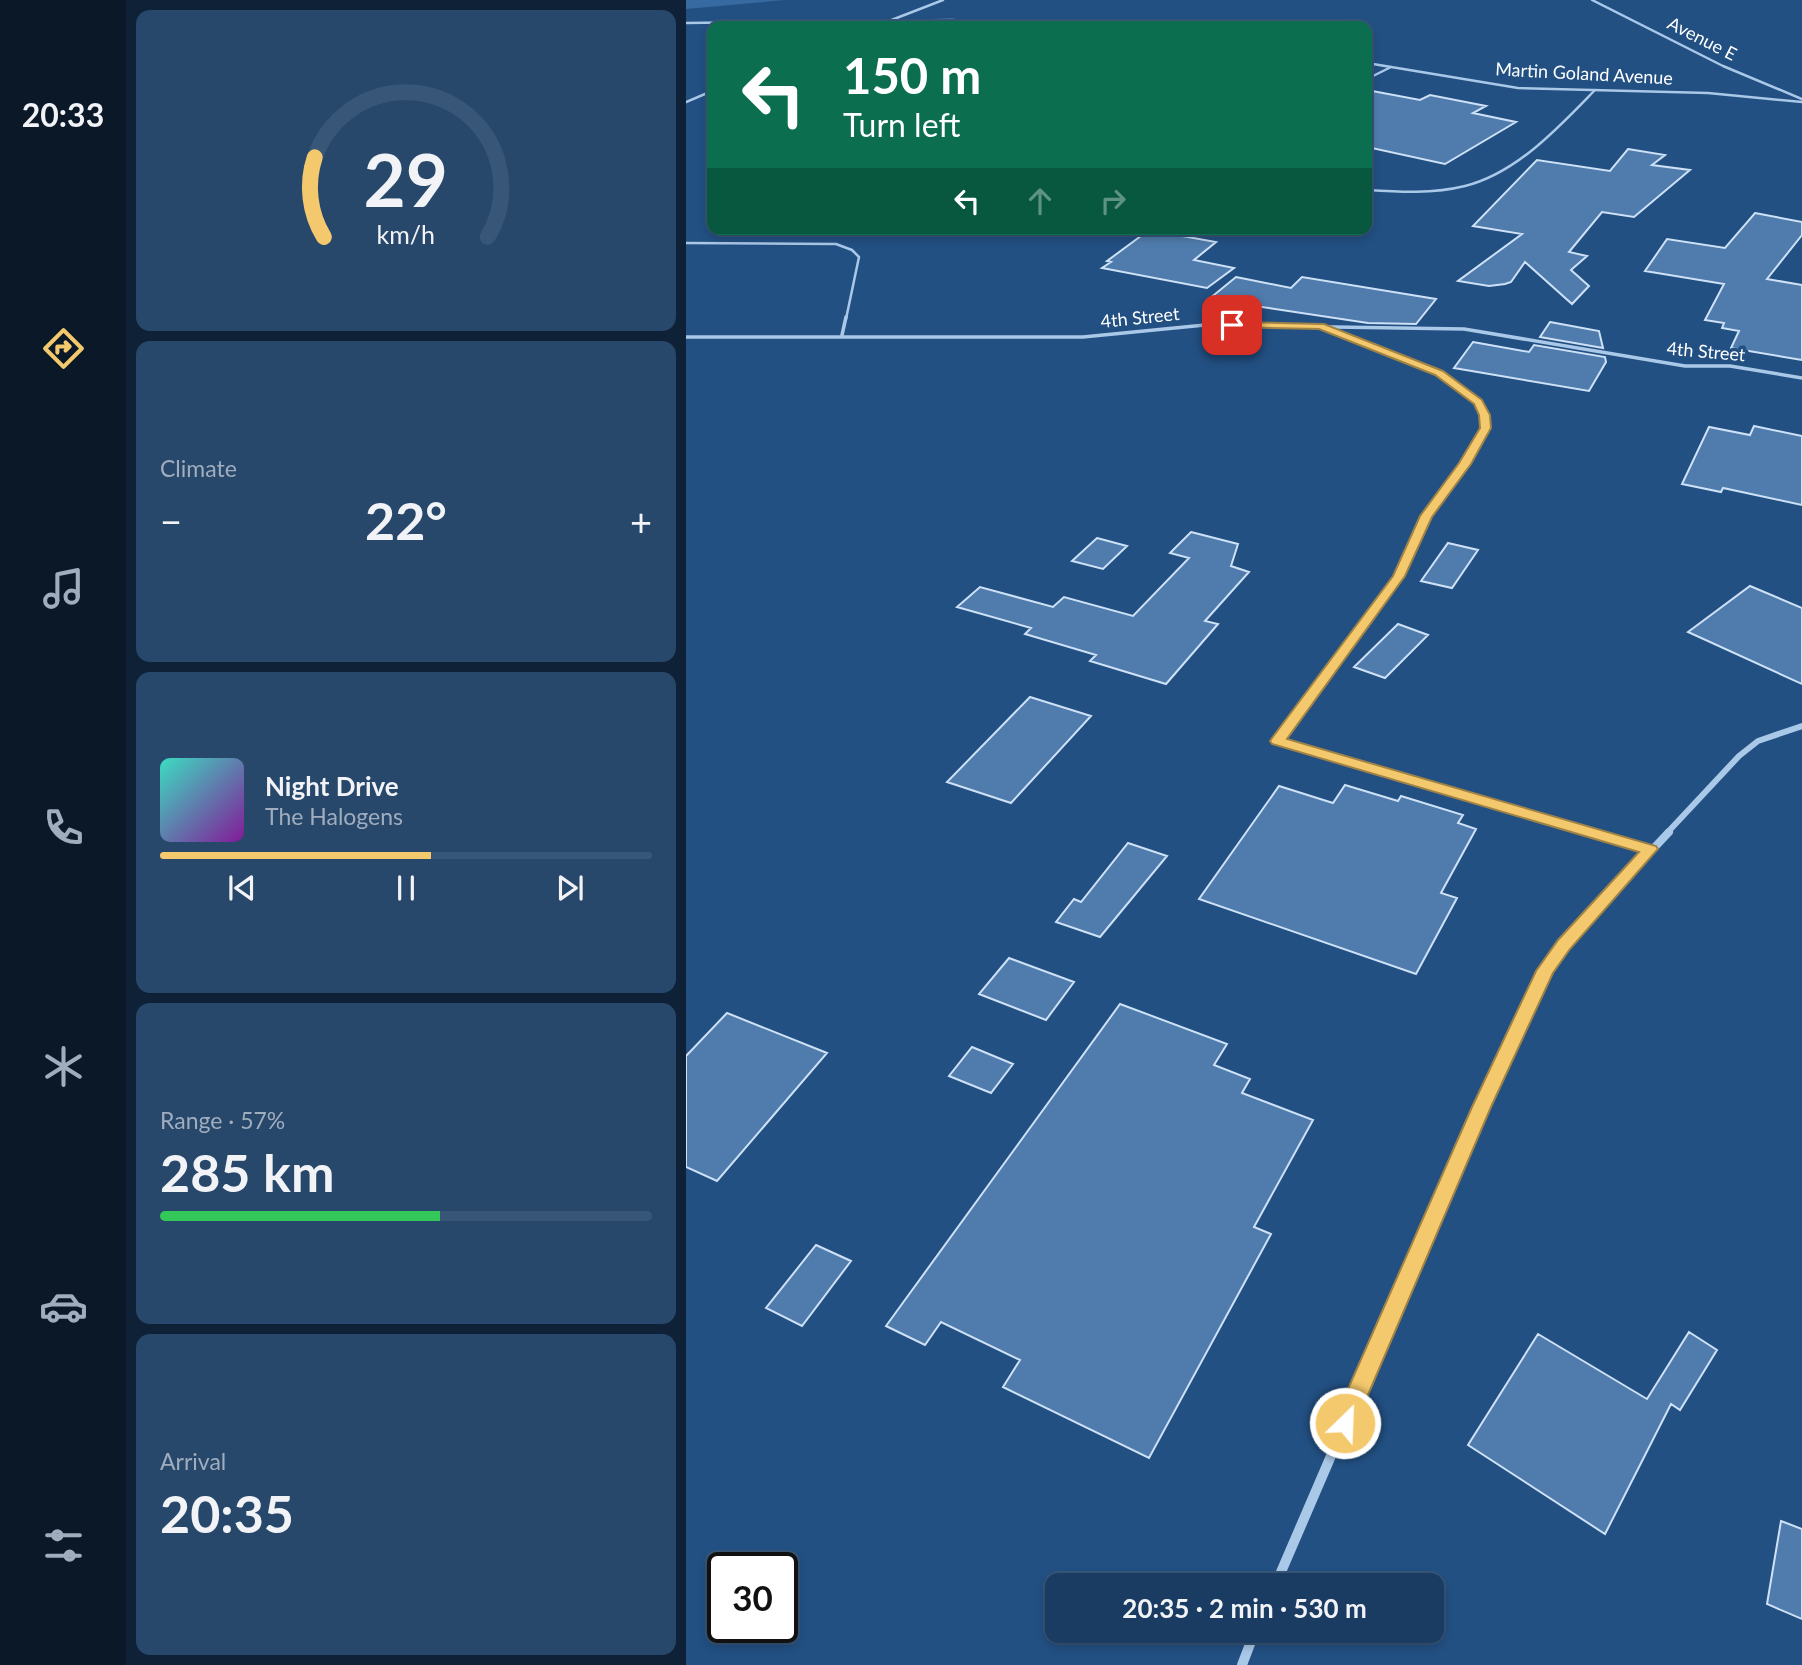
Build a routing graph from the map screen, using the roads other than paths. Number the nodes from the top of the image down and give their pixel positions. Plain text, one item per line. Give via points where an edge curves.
1 (943, 0) edge
2 (1592, 0) edge
3 (891, 20) junction
4 (823, 21) edge
5 (979, 21) edge
6 (686, 23) edge
7 (707, 23) edge
8 (1372, 64) edge
9 (1391, 67) junction
10 (1372, 76) edge
11 (1595, 90) junction
12 (707, 93) edge
13 (1802, 100) edge
14 (686, 102) edge
15 (1372, 190) edge
16 (686, 243) edge
17 (1320, 326) junction
18 (842, 335) junction
19 (686, 338) edge
20 (1802, 378) edge
21 (1802, 726) edge
22 (1650, 849) junction
23 (1281, 1573) edge
24 (1250, 1643) edge
25 (1242, 1665) edge

1 - 3 lane
2 - 13 street, Avenue E
3 - 4 street
3 - 5 street
6 - 7 street
8 - 9 street, Martin Goland Avenue
9 - 10 lane
9 - 11 street, Martin Goland Avenue via 1518,88
11 - 13 street, Martin Goland Avenue
11 - 15 lane via 1553,132 1490,176 1465,186
12 - 14 lane
16 - 18 lane via 836,244 852,250 859,257
17 - 18 lane, 4th Street via 1205,325 1083,337
17 - 20 lane, 4th Street via 1464,329 1685,366 1730,366
17 - 22 lane via 1452,380 1478,402 1486,428 1426,516 1399,576 1278,741
18 - 19 lane, 4th Street
21 - 22 street via 1758,741 1738,755
22 - 23 street via 1545,971
24 - 25 street

